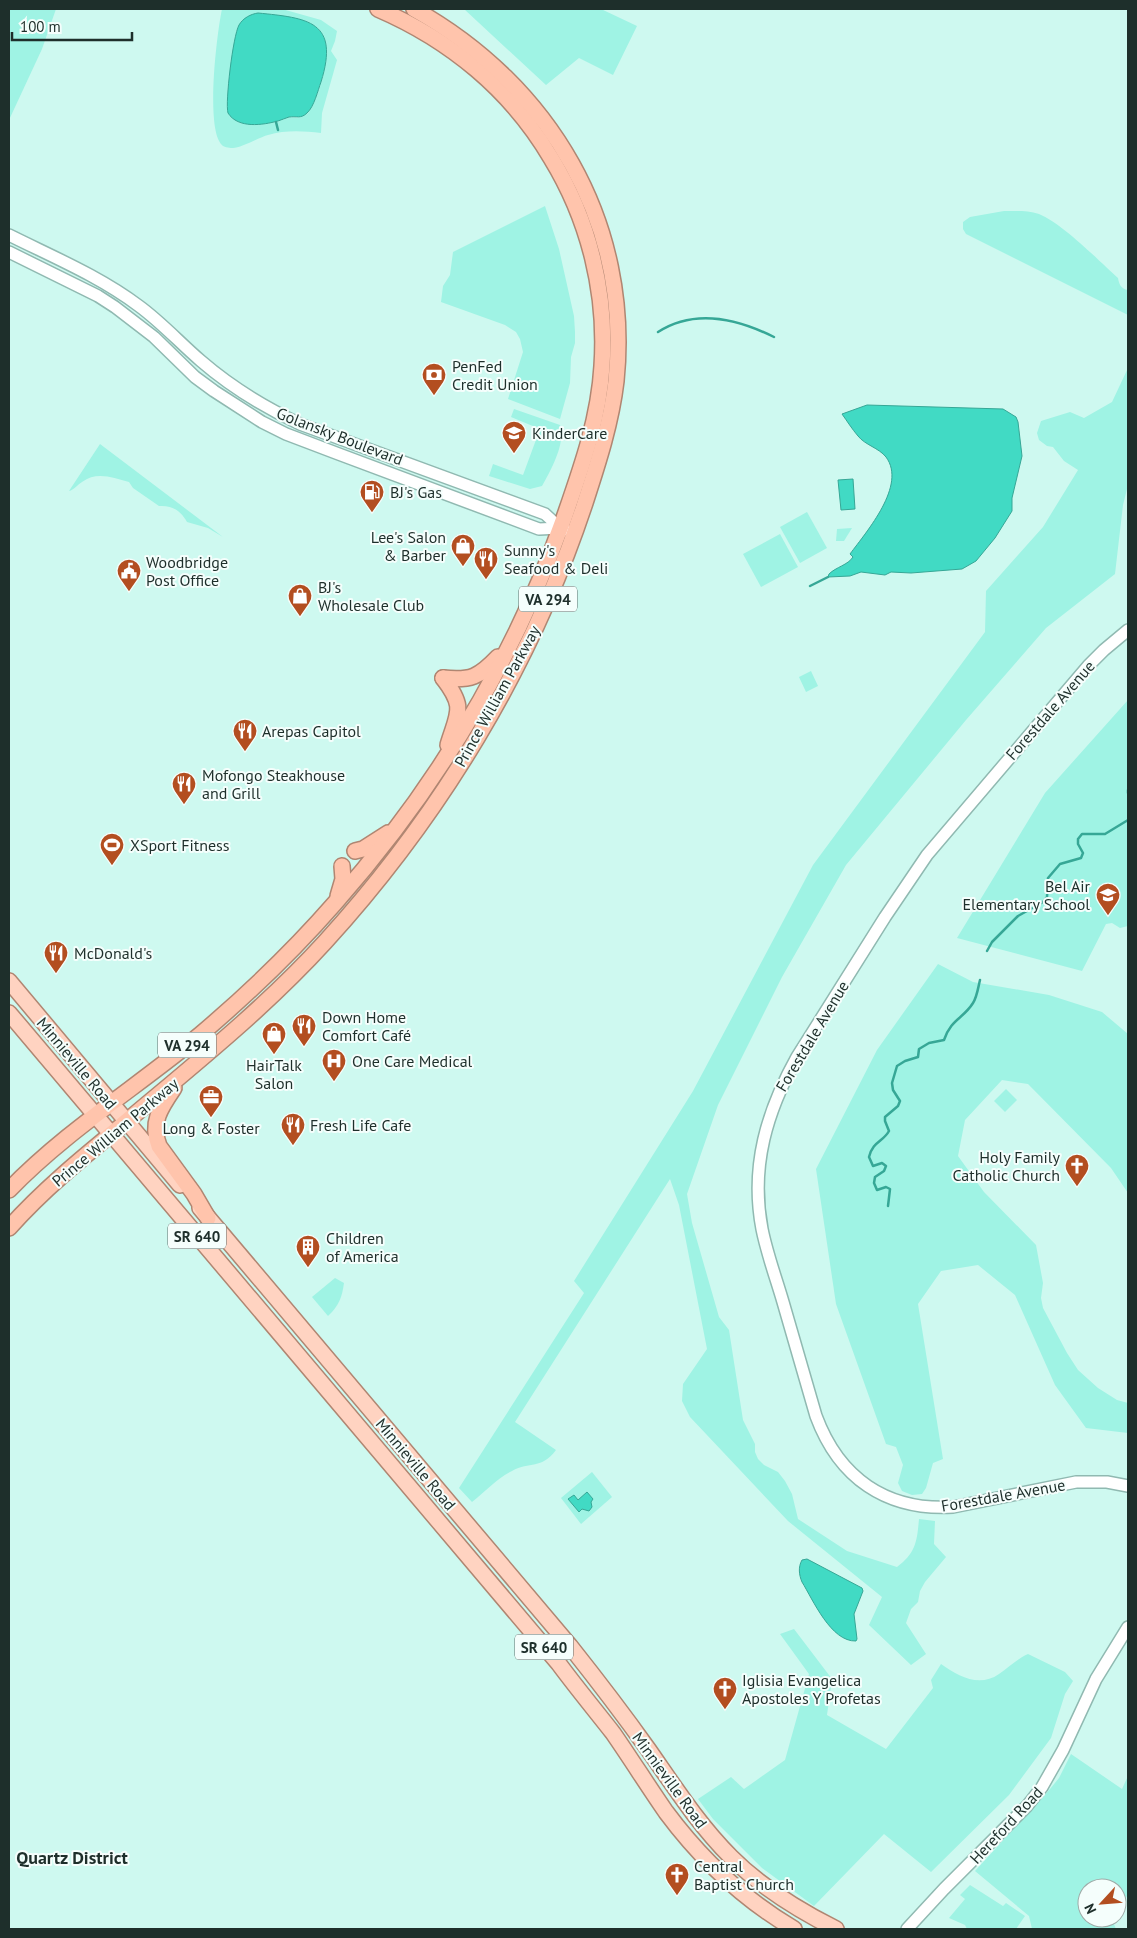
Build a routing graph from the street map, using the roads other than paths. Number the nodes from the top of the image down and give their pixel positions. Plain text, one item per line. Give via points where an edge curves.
1 (378, 9) edge
2 (414, 9) edge
3 (9, 235) edge
4 (9, 252) edge
5 (568, 531) junction
6 (1128, 630) edge
7 (511, 644) junction
8 (443, 763) junction
9 (400, 825) junction
10 (355, 851) dead end
11 (342, 866) dead end
12 (334, 904) junction
13 (9, 981) edge
14 (9, 1013) edge
15 (184, 1073) junction
16 (111, 1104) junction
17 (95, 1116) junction
18 (126, 1122) junction
19 (110, 1135) junction
20 (9, 1190) edge
21 (208, 1218) junction
22 (9, 1228) edge
23 (1128, 1486) edge
24 (1128, 1627) edge
25 (794, 1929) edge
26 (836, 1929) edge
27 (907, 1929) edge

1 - 5 highway, Prince William Parkway / VA 294 via 431,35 492,83 543,144 581,218 600,294 602,368 594,420
2 - 5 highway, Prince William Parkway / VA 294 via 481,53 537,110 569,157 599,226 615,297 616,378 607,430
3 - 5 street, Golansky Boulevard via 112,287 162,325 224,380 268,408 300,424 545,514
4 - 5 street, Golansky Boulevard via 115,307 154,337 202,382 239,409 286,434 539,529
5 - 7 highway, Prince William Parkway / VA 294
5 - 15 highway, Prince William Parkway / VA 294 via 556,582 509,681 461,764 400,853 352,912 283,986
6 - 23 street, Forestdale Avenue via 1104,650 1069,688 936,843 892,905 783,1082 762,1144 759,1209 766,1246 816,1416 837,1458 858,1480 896,1501 938,1508 1076,1482
7 - 8 highway, Prince William Parkway / VA 294
7 - 8 highway via 477,676 463,680 443,678 455,694 459,709
8 - 9 highway, Prince William Parkway / VA 294
9 - 10 highway via 363,850
9 - 12 highway, Prince William Parkway / VA 294
11 - 12 highway via 343,879
12 - 16 highway, Prince William Parkway / VA 294 via 235,1004
13 - 16 main road, Minnieville Road / SR 640
14 - 17 main road, Minnieville Road / SR 640
15 - 18 highway, Prince William Parkway / VA 294
15 - 21 highway via 160,1109 155,1132 159,1146
16 - 17 highway, Prince William Parkway / VA 294
16 - 18 main road, Minnieville Road / SR 640
17 - 19 main road, Minnieville Road / SR 640
17 - 20 highway, Prince William Parkway / VA 294 via 40,1160
18 - 19 highway, Prince William Parkway / VA 294
18 - 21 main road, Minnieville Road / SR 640
19 - 22 highway, Prince William Parkway / VA 294
19 - 25 main road, Minnieville Road / SR 640 via 558,1664 704,1858 741,1893
21 - 26 main road, Minnieville Road / SR 640 via 570,1646 612,1699 702,1826 732,1858 764,1885
24 - 27 street, Hereford Road via 1096,1679 1042,1787

